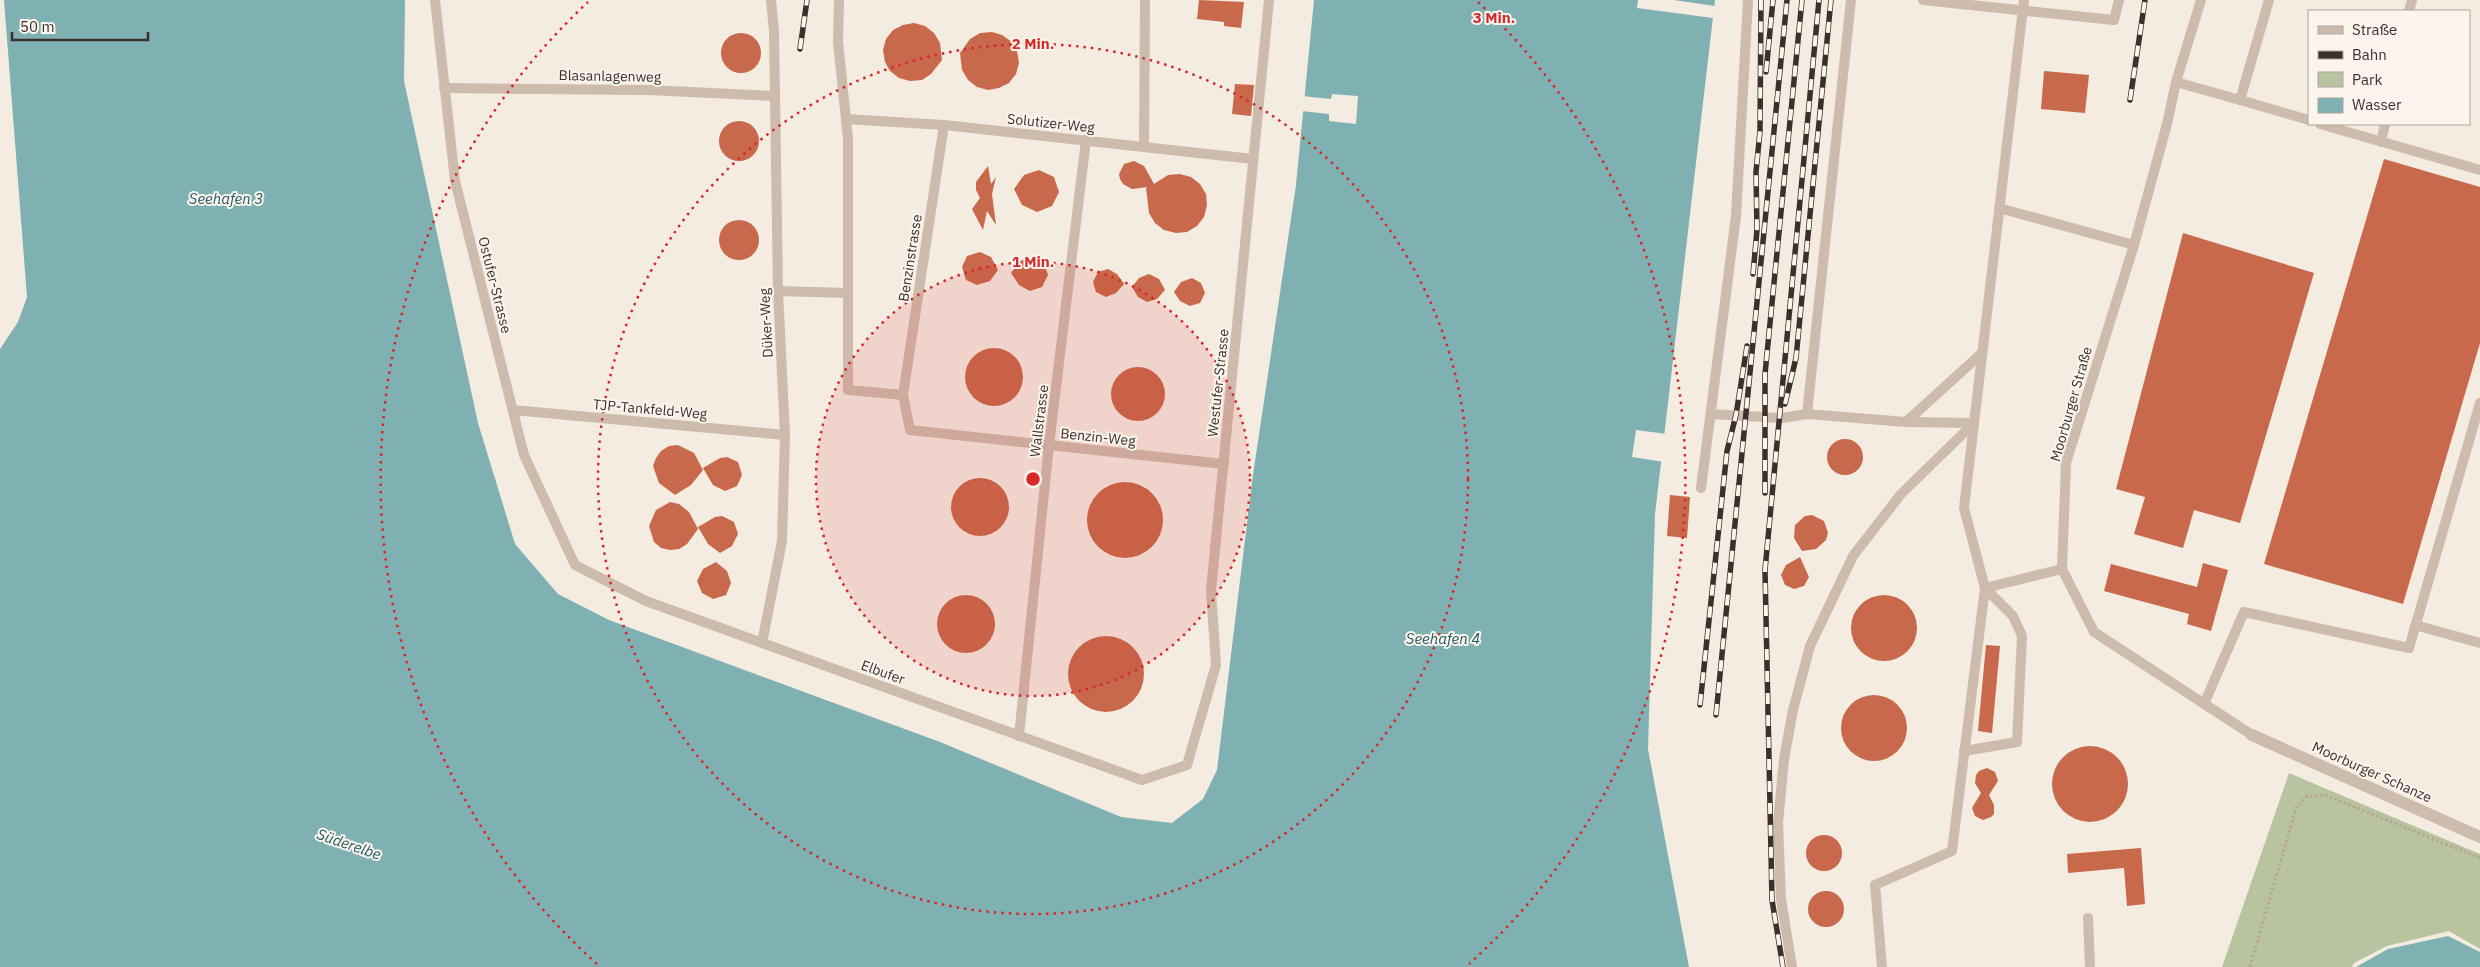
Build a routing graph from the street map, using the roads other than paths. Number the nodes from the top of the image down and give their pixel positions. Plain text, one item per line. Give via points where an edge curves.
1 (435, 0) edge
2 (771, 0) edge
3 (839, 0) edge
4 (1145, 0) edge
5 (1269, 0) edge
6 (1748, 0) edge
7 (1851, 0) edge
8 (1923, 0) edge
9 (2119, 0) edge
10 (2200, 0) edge
11 (2269, 0) edge
12 (2023, 5) edge
13 (2176, 82) junction
14 (444, 88) junction
15 (775, 96) junction
16 (2240, 100) junction
17 (846, 118) junction
18 (2308, 120) edge
19 (944, 125) junction
20 (2323, 125) edge
21 (2385, 125) edge
22 (1086, 140) junction
23 (2381, 142) junction
24 (1144, 147) junction
25 (1253, 159) junction
26 (2480, 170) edge
27 (2000, 208) junction
28 (2134, 245) junction
29 (778, 291) junction
30 (848, 293) junction
31 (1982, 353) junction
32 (903, 396) junction
33 (2480, 403) edge
34 (513, 410) junction
35 (1711, 414) junction
36 (1806, 414) junction
37 (1906, 422) junction
38 (1974, 424) junction
39 (785, 436) junction
40 (1049, 445) junction
41 (1224, 464) junction
42 (1700, 488) dead end
43 (574, 565) joint
44 (2062, 569) junction
45 (1985, 588) junction
46 (2415, 625) junction
47 (762, 643) junction
48 (2480, 643) edge
49 (2204, 704) junction
50 (2252, 735) joint
51 (1020, 736) junction
52 (1964, 751) junction
53 (1187, 765) joint
54 (2480, 837) edge
55 (2088, 918) dead end
56 (1792, 967) edge
57 (1882, 967) edge
58 (2090, 967) edge

1 - 14 lane, Ostufer-Strasse
2 - 15 lane, Düker-Weg
3 - 17 lane via 838,42
4 - 24 lane
5 - 25 lane, Westufer-Strasse
6 - 35 lane via 1736,216
7 - 36 lane
8 - 12 lane
9 - 12 lane via 2114,20
10 - 13 lane, Moorburger Straße
11 - 16 lane
12 - 27 lane
13 - 16 lane
13 - 28 lane, Moorburger Straße via 2168,124
14 - 15 lane, Blasanlagenweg via 648,90
14 - 34 lane, Ostufer-Strasse via 455,181
15 - 29 lane, Düker-Weg
16 - 18 lane
17 - 19 lane, Solutizer-Weg
17 - 30 lane
19 - 22 lane, Solutizer-Weg
19 - 32 lane, Benzinstrasse
20 - 23 lane
21 - 23 lane
22 - 24 lane, Solutizer-Weg
22 - 40 lane, Wallstrasse
23 - 26 lane
24 - 25 lane, Solutizer-Weg
25 - 41 lane, Westufer-Strasse
27 - 28 lane
27 - 31 lane
28 - 44 lane, Moorburger Straße via 2066,463
29 - 30 lane
29 - 39 lane, Düker-Weg
30 - 32 lane via 848,390
31 - 37 lane
31 - 38 lane
32 - 40 lane, Benzin-Weg via 910,430
33 - 46 lane
34 - 39 lane, TJP-Tankfeld-Weg
34 - 43 lane, Ostufer-Strasse via 524,455
35 - 36 lane via 1782,418
35 - 42 lane
36 - 37 lane
37 - 38 lane
38 - 45 lane via 1964,508
38 - 56 lane via 1901,494 1854,556 1810,646 1784,759 1778,823 1782,899
39 - 47 lane, Düker-Weg via 782,540
40 - 41 lane, Benzin-Weg
40 - 51 lane, Wallstrasse
41 - 53 lane, Westufer-Strasse via 1212,590 1216,665
43 - 47 lane, Elbufer via 646,601
44 - 45 lane
44 - 49 lane, Moorburger Straße via 2094,632
45 - 52 lane
45 - 52 lane via 2013,616 2022,636 2017,742
46 - 48 lane
46 - 49 lane via 2409,648 2244,612
47 - 51 lane, Elbufer
49 - 50 lane, Moorburger Straße
50 - 54 street, Moorburger Schanze
51 - 53 lane, Elbufer via 1142,780
52 - 57 lane via 1952,851 1875,886
55 - 58 lane

